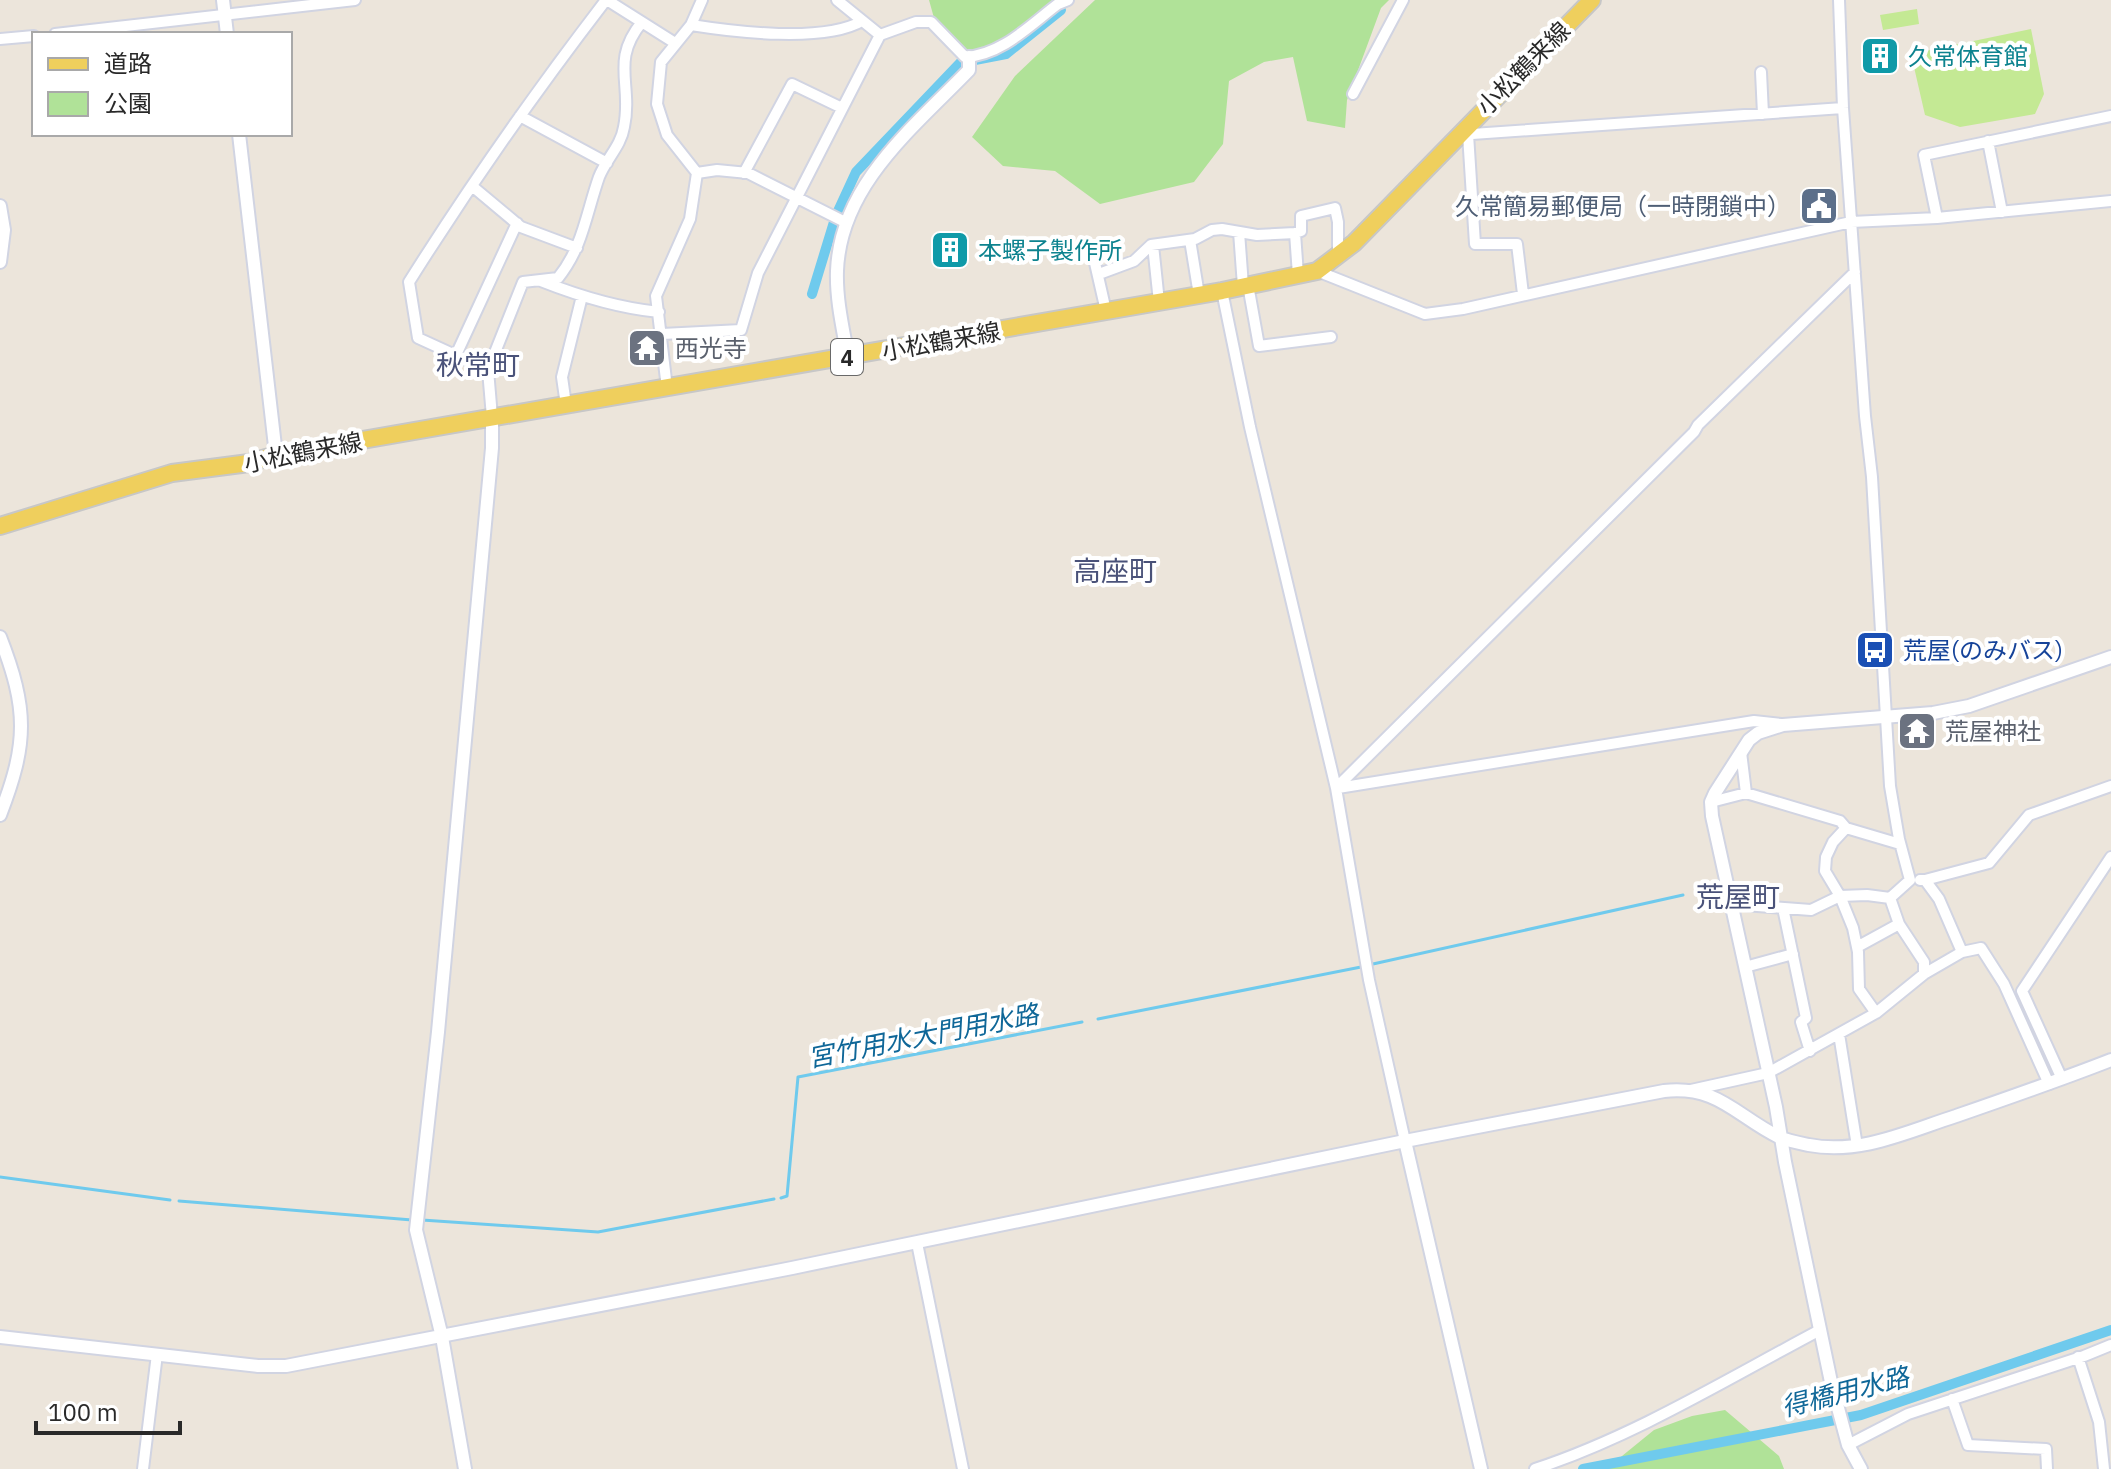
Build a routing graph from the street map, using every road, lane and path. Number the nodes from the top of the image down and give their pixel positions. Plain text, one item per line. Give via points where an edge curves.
1 (223, 0) edge
2 (355, 0) edge
3 (606, 0) edge
4 (702, 0) edge
5 (837, 0) edge
6 (1068, 0) edge
7 (1403, 0) edge
8 (1592, 0) edge
9 (1839, 0) edge
10 (225, 16) junction
11 (862, 21) junction
12 (642, 22) junction
13 (691, 25) junction
14 (74, 32) edge
15 (227, 32) edge
16 (880, 35) junction
17 (32, 36) edge
18 (0, 39) edge
19 (675, 43) junction
20 (969, 57) junction
21 (1761, 72) dead end
22 (1353, 94) dead end
23 (842, 108) junction
24 (1843, 108) junction
25 (1763, 114) junction
26 (520, 116) junction
27 (2111, 116) edge
28 (1462, 134) junction
29 (239, 136) edge
30 (1988, 141) junction
31 (607, 163) junction
32 (697, 173) junction
33 (744, 173) junction
34 (472, 186) junction
35 (797, 196) junction
36 (2111, 201) edge
37 (0, 206) edge
38 (2002, 212) junction
39 (1937, 218) junction
40 (1851, 222) junction
41 (517, 223) junction
42 (847, 223) junction
43 (1239, 232) junction
44 (1295, 233) junction
45 (1190, 240) junction
46 (1153, 245) junction
47 (577, 248) junction
48 (1092, 250) dead end
49 (1338, 258) junction
50 (0, 262) edge
51 (1317, 271) junction
52 (1855, 272) junction
53 (1099, 274) junction
54 (1298, 275) junction
55 (539, 280) junction
56 (1246, 286) junction
57 (1222, 291) junction
58 (1523, 294) junction
59 (1199, 295) junction
60 (582, 296) junction
61 (1159, 302) junction
62 (1106, 311) junction
63 (659, 312) junction
64 (662, 334) junction
65 (1331, 337) dead end
66 (456, 355) junction
67 (848, 357) junction
68 (488, 370) junction
69 (667, 388) junction
70 (566, 405) junction
71 (492, 417) junction
72 (276, 455) junction
73 (0, 526) edge
74 (0, 637) edge
75 (2111, 657) edge
76 (1887, 717) junction
77 (1783, 725) junction
78 (1741, 752) junction
79 (2111, 786) edge
80 (1336, 788) junction
81 (1746, 793) junction
82 (1711, 802) junction
83 (0, 815) edge
84 (1846, 828) junction
85 (1900, 844) junction
86 (2111, 857) edge
87 (1910, 880) junction
88 (1925, 880) junction
89 (1840, 896) junction
90 (1890, 898) junction
91 (1731, 904) junction
92 (1783, 908) junction
93 (1899, 924) junction
94 (1857, 947) junction
95 (1962, 952) junction
96 (1793, 954) junction
97 (1745, 967) junction
98 (1924, 974) junction
99 (1876, 1013) junction
100 (1839, 1034) junction
101 (1810, 1051) junction
102 (2111, 1060) edge
103 (1768, 1073) junction
104 (2056, 1082) junction
105 (1690, 1090) junction
106 (1781, 1138) junction
107 (1405, 1141) junction
108 (1857, 1146) junction
109 (917, 1243) junction
110 (1820, 1330) junction
111 (0, 1337) edge
112 (442, 1337) junction
113 (2111, 1345) edge
114 (157, 1354) junction
115 (2078, 1357) junction
116 (1952, 1399) junction
117 (1848, 1445) junction
118 (143, 1469) edge
119 (465, 1469) edge
120 (963, 1469) edge
121 (1481, 1469) edge
122 (1535, 1469) edge
123 (1861, 1469) edge
124 (2047, 1469) edge
125 (2104, 1469) edge

1 - 10 street
2 - 10 street
3 - 12 street
3 - 26 street
4 - 13 street
5 - 11 street
6 - 20 street via 1002,48
7 - 22 street
8 - 28 main road, 小松鶴来線 / 4
9 - 24 street
10 - 14 street
10 - 15 street
11 - 13 street via 822,33
11 - 16 street
12 - 19 street
12 - 31 street via 629,38 623,68 628,110
13 - 19 street
16 - 20 street via 931,22
16 - 23 street
17 - 18 street
19 - 32 street via 661,62 657,104 667,135
20 - 42 street via 969,70 879,164
21 - 25 street
23 - 33 street via 792,84
23 - 35 street
24 - 25 street
24 - 40 street
25 - 28 street
26 - 31 street
26 - 34 street
27 - 30 street
28 - 49 main road, 小松鶴来線 / 4
28 - 58 street via 1475,244 1517,244
29 - 72 street
30 - 38 street
30 - 39 street via 1924,155
31 - 47 street
32 - 33 street
32 - 63 street via 690,219 656,296
33 - 35 street
34 - 41 street
34 - 66 street via 409,282 418,338
35 - 42 street
35 - 64 street via 758,273 741,330
36 - 38 street
37 - 50 street
38 - 39 street
39 - 40 street
40 - 52 street
40 - 58 street
41 - 47 street
41 - 66 street
42 - 67 street via 837,270
43 - 44 street
43 - 45 street via 1212,230
43 - 56 street
44 - 49 street via 1301,231 1301,216 1335,208
44 - 54 street
45 - 46 street
45 - 59 street
46 - 53 street via 1134,261
46 - 61 street
47 - 55 street via 558,278
48 - 53 street
49 - 51 main road, 小松鶴来線 / 4
51 - 54 main road, 小松鶴来線 / 4
51 - 58 street via 1425,314
52 - 76 street
52 - 80 street
53 - 62 street
54 - 56 main road, 小松鶴来線 / 4
55 - 60 street
55 - 68 street via 523,282
56 - 57 main road, 小松鶴来線 / 4
56 - 65 street via 1259,346
57 - 59 main road, 小松鶴来線 / 4
57 - 80 street
59 - 61 main road, 小松鶴来線 / 4
60 - 63 street
60 - 70 street via 564,363
61 - 62 main road, 小松鶴来線 / 4
62 - 67 main road, 小松鶴来線 / 4
63 - 64 street
64 - 69 street
66 - 68 street
67 - 69 main road, 小松鶴来線 / 4
68 - 71 street
69 - 70 main road, 小松鶴来線 / 4
70 - 71 main road, 小松鶴来線 / 4
71 - 72 main road, 小松鶴来線 / 4
71 - 112 street via 416,1230
72 - 73 main road, 小松鶴来線 / 4 via 172,473
74 - 83 street via 17,687 23,728 12,789
75 - 76 street via 1969,706
76 - 77 street
76 - 85 street via 1890,786
77 - 78 street via 1758,733
77 - 80 street via 1754,721
78 - 81 street
78 - 82 street
79 - 88 street via 2029,815 1989,863
80 - 107 street via 1369,980
81 - 82 street
81 - 84 street via 1840,821
82 - 91 street
84 - 85 street
84 - 89 street via 1830,849 1825,871
85 - 87 street
86 - 104 street via 2022,991
87 - 88 street
87 - 90 street
88 - 95 street
89 - 90 street
89 - 92 street via 1811,910
89 - 94 street
90 - 93 street
91 - 92 street
91 - 97 street
92 - 96 street
93 - 94 street
93 - 98 street via 1924,962
94 - 99 street via 1859,989
95 - 98 street
95 - 104 street via 1981,948
96 - 97 street
96 - 101 street
97 - 103 street
98 - 99 street
99 - 100 street
100 - 101 street
100 - 108 street
101 - 103 street
102 - 104 street
103 - 105 street
103 - 106 street
104 - 108 street
105 - 106 street via 1729,1104
105 - 107 street
106 - 108 street
106 - 110 street
107 - 109 street
107 - 121 street
109 - 112 street
109 - 120 street
110 - 117 street
110 - 122 street via 1633,1429
111 - 114 street
112 - 114 street via 286,1366
112 - 119 street
113 - 115 street
114 - 118 street
115 - 116 street
115 - 125 street via 2099,1422
116 - 117 street via 1908,1414
116 - 124 street via 1968,1445 2046,1449
117 - 123 street

